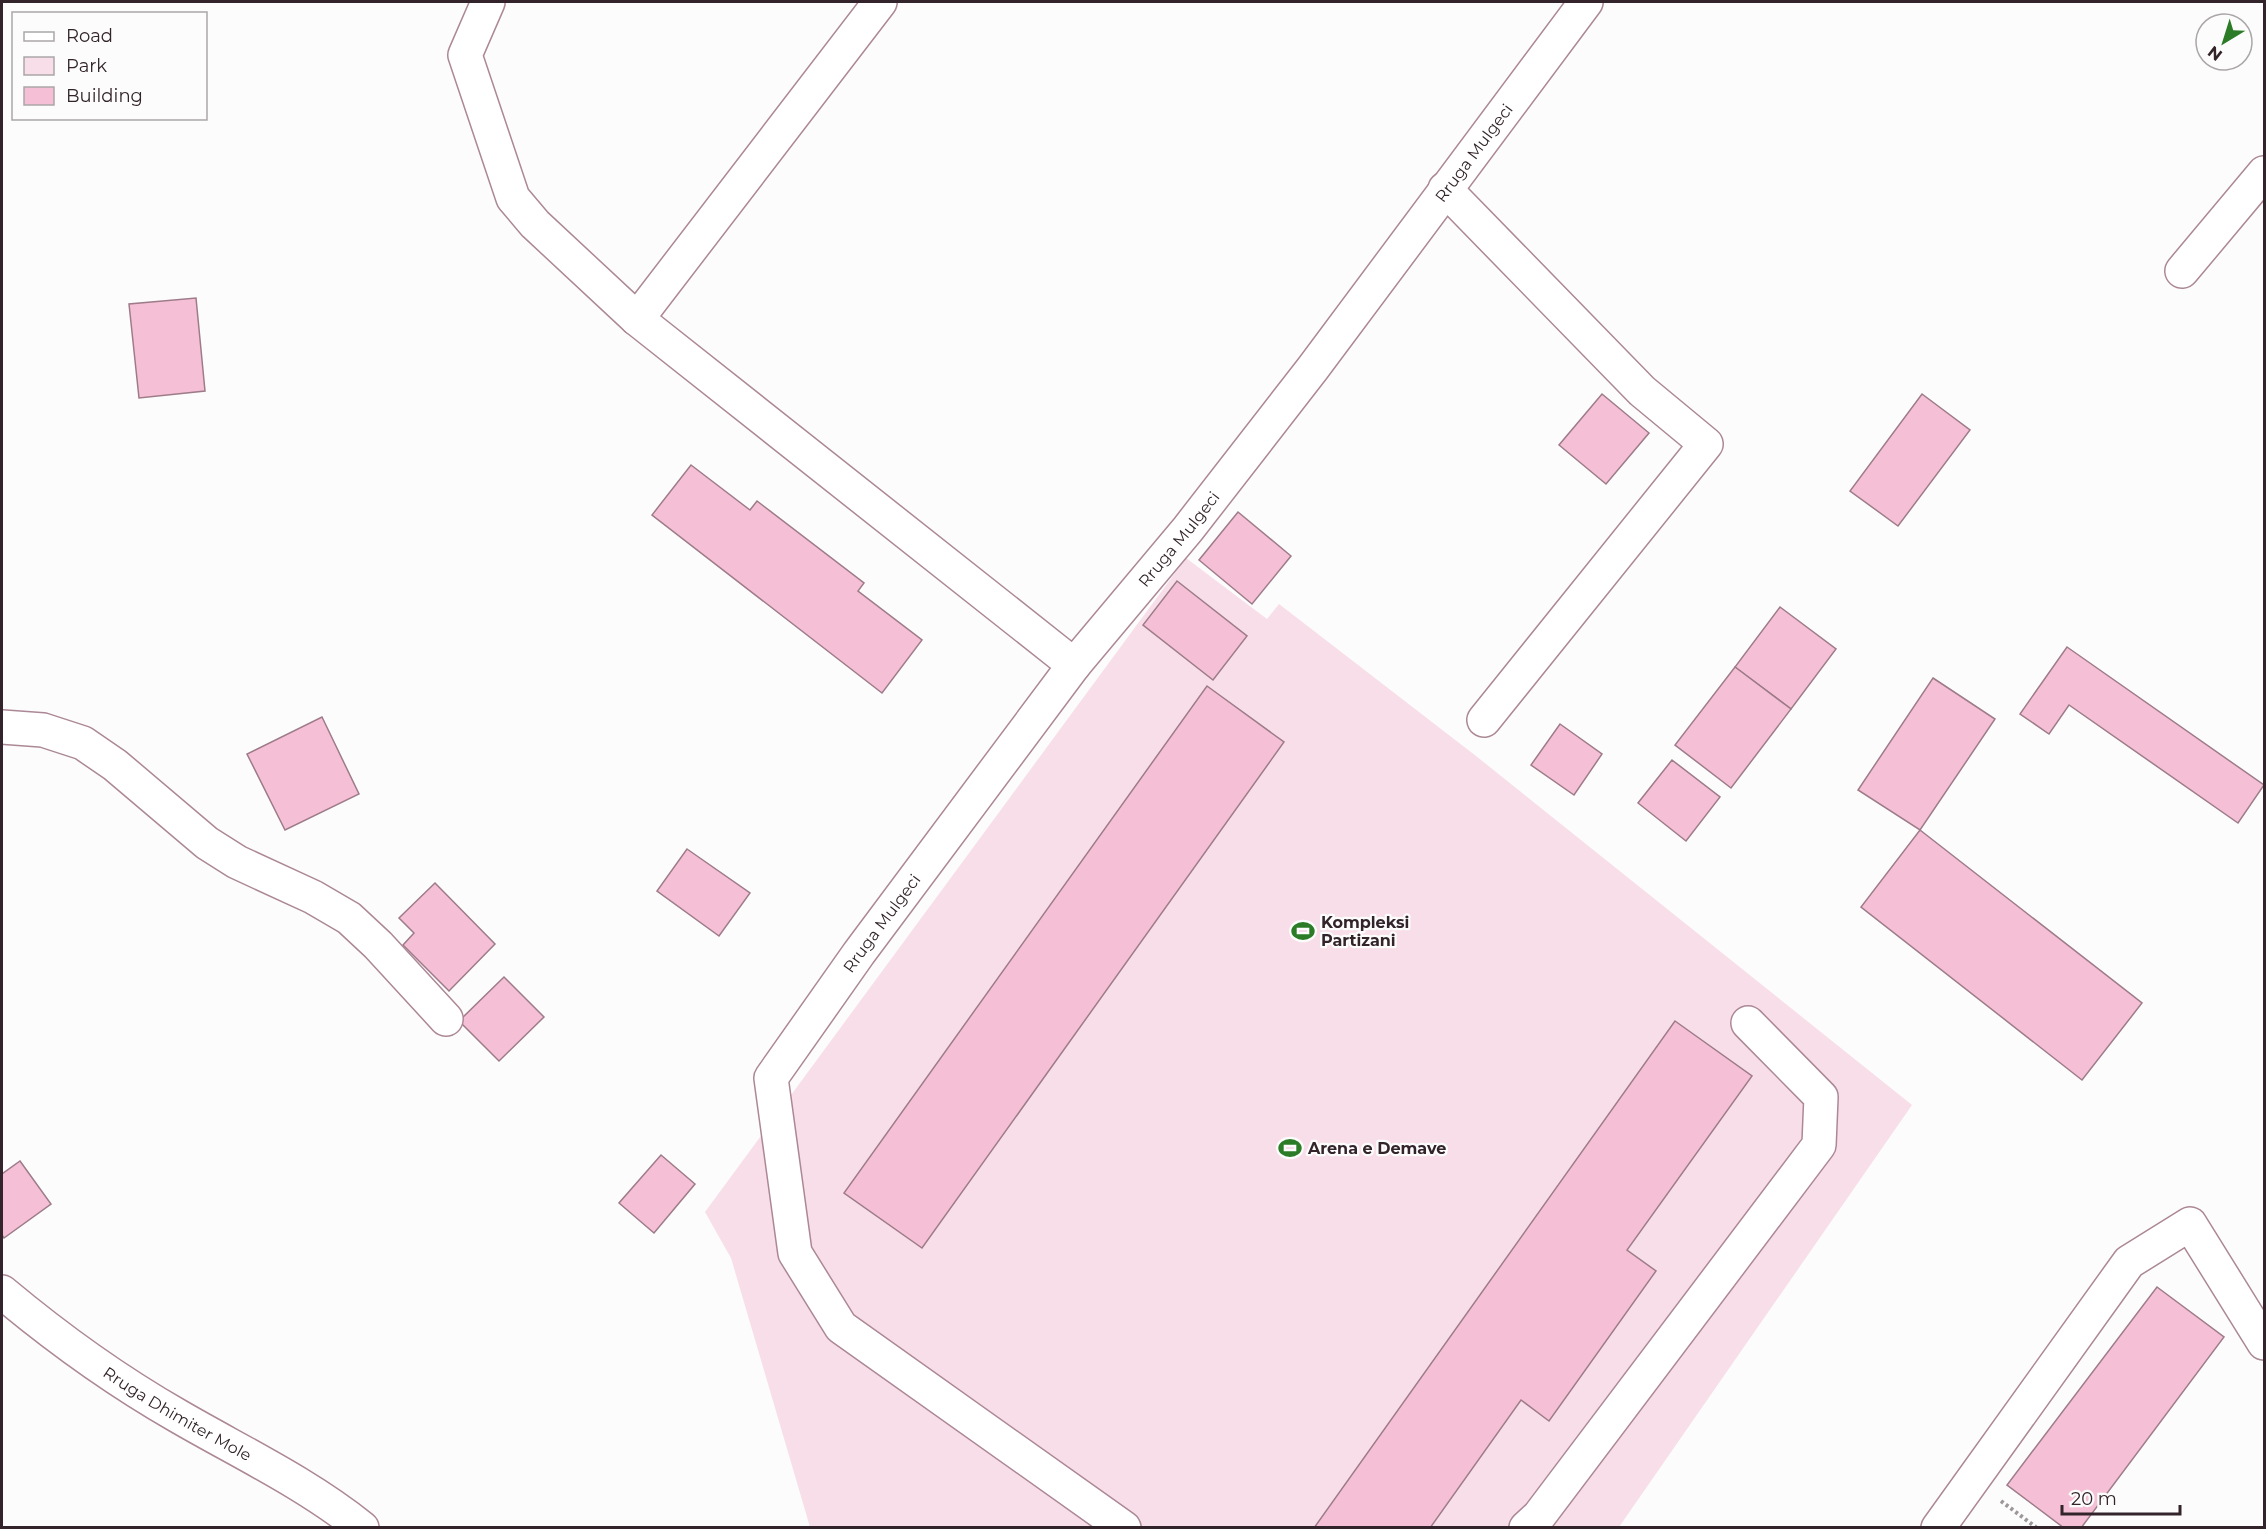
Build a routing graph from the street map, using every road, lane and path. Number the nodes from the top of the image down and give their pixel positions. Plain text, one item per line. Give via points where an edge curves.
1 (488, 2) edge
2 (880, 2) edge
3 (1586, 2) edge
4 (2265, 173) edge
5 (1445, 189) junction
6 (2182, 271) dead end
7 (638, 319) junction
8 (1074, 665) junction
9 (1484, 720) dead end
10 (2, 727) edge
11 (446, 1018) dead end
12 (1748, 1023) dead end
13 (2, 1292) edge
14 (2265, 1343) edge
15 (362, 1527) edge
16 (1124, 1527) edge
17 (1526, 1527) edge
18 (1938, 1527) edge

1 - 7 street via 465,55 513,198 535,224
2 - 7 street
3 - 5 street, Rruga Mulgeci
4 - 6 street
5 - 8 street, Rruga Mulgeci via 1188,530
5 - 9 street via 1642,391 1706,444
7 - 8 street
8 - 16 street, Rruga Mulgeci via 771,1078 795,1253 841,1327
10 - 11 street via 43,730 82,743 115,765 207,843 349,918
12 - 17 street via 1821,1097 1819,1144 1539,1516
13 - 15 street, Rruga Dhimiter Mole via 108,1372 289,1478
14 - 18 street via 2190,1224 2129,1262

